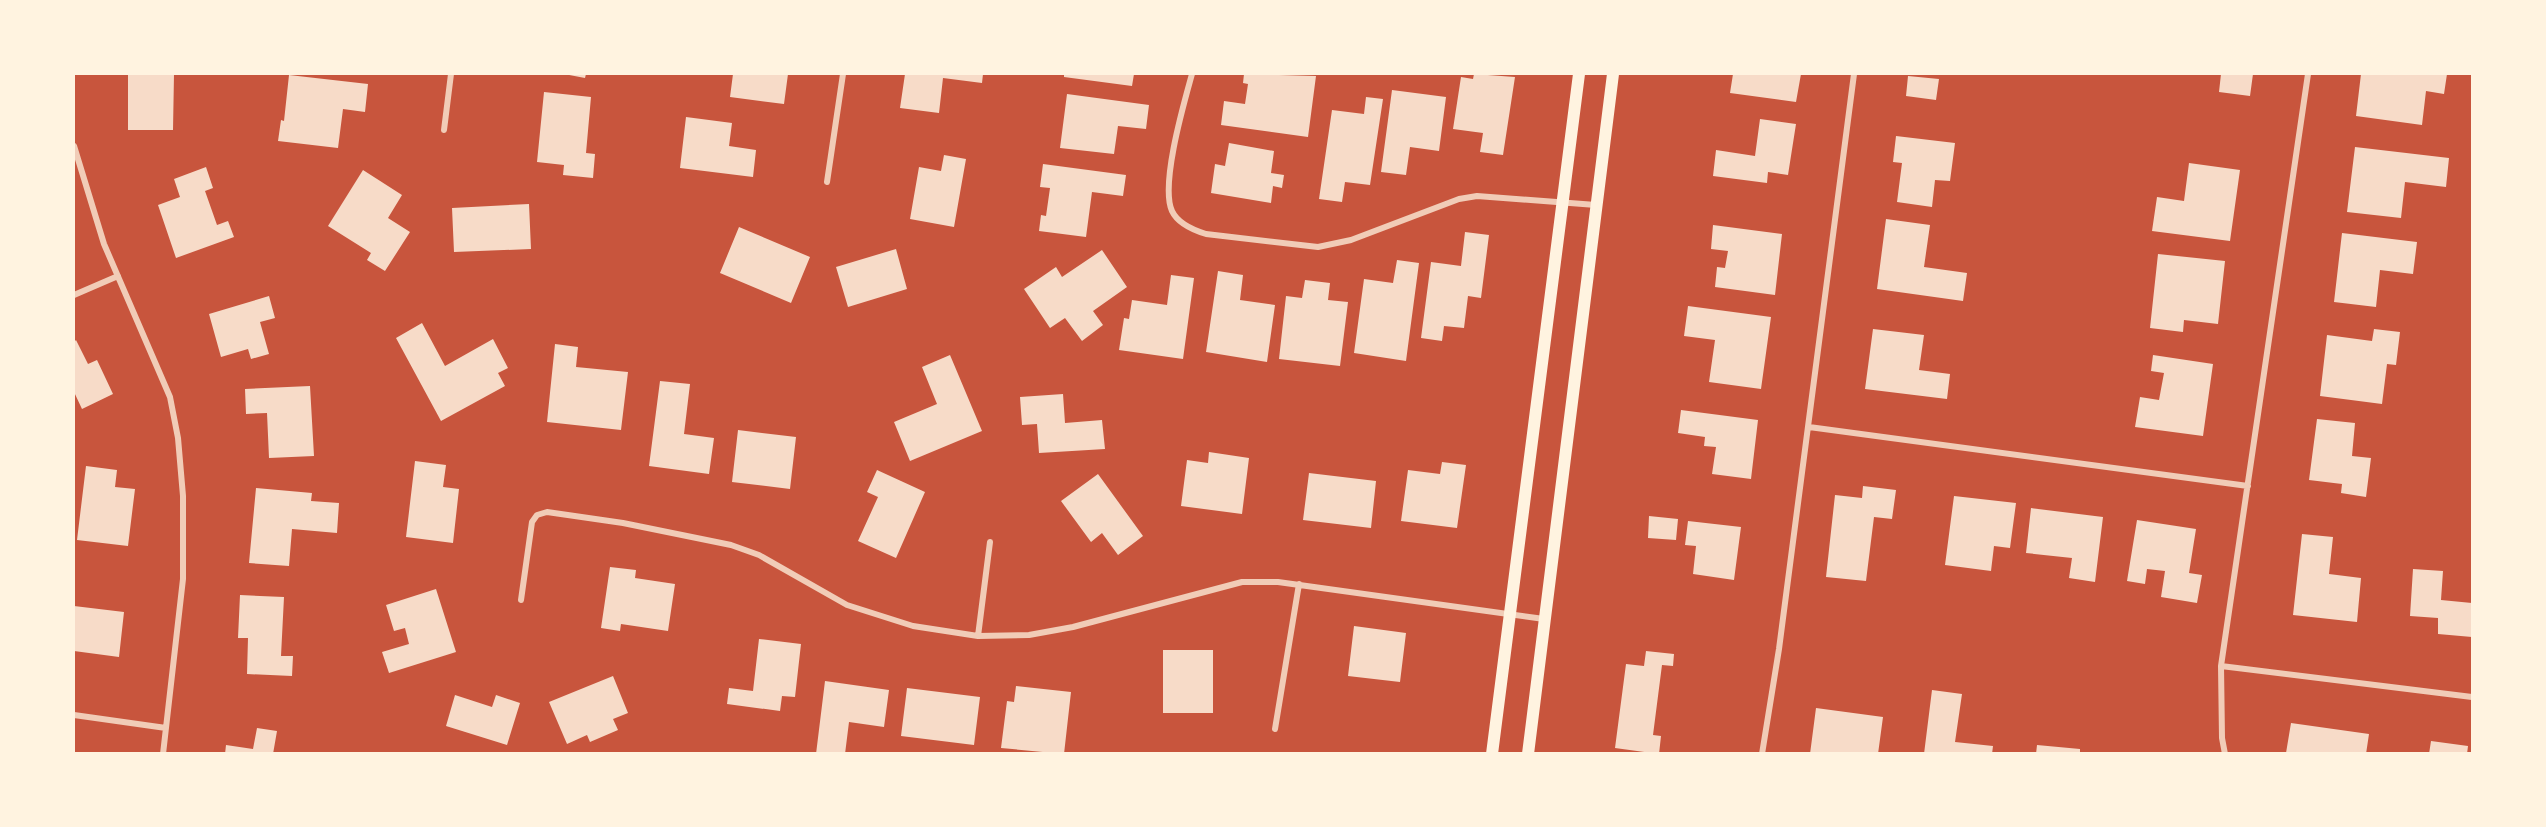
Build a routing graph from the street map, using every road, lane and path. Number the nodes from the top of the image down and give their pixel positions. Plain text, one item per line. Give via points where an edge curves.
1 (451, 74) edge
2 (843, 74) edge
3 (1192, 74) edge
4 (1579, 74) edge
5 (1613, 74) edge
6 (1854, 74) edge
7 (2308, 74) edge
8 (444, 130) dead end
9 (74, 146) edge
10 (827, 182) dead end
11 (1564, 202) junction
12 (1596, 205) junction
13 (118, 276) junction
14 (74, 295) edge
15 (1809, 427) junction
16 (2248, 486) junction
17 (990, 542) dead end
18 (1299, 584) junction
19 (521, 600) dead end
20 (1509, 615) junction
21 (1544, 619) junction
22 (978, 636) junction
23 (2221, 666) junction
24 (2472, 697) edge
25 (74, 715) edge
26 (166, 728) junction
27 (1275, 729) dead end
28 (163, 753) edge
29 (1492, 753) edge
30 (1528, 753) edge
31 (1762, 753) edge
32 (2225, 753) edge

1 - 8 street
2 - 10 street
3 - 11 street via 1168,193 1173,213 1191,229 1318,247 1351,240 1477,196
4 - 11 main road
5 - 12 main road
6 - 15 street
7 - 16 street
9 - 13 street via 104,244
11 - 12 street
11 - 20 main road
12 - 21 main road
13 - 14 street
13 - 26 street via 170,397 178,438 183,579
15 - 16 street
15 - 31 street
16 - 23 street
17 - 22 street
18 - 20 street
18 - 22 street via 1242,582 1073,627 1029,635
18 - 27 street
19 - 22 street via 532,522 537,515 547,512 731,545 759,555 847,605 914,626
20 - 21 street
20 - 29 main road
21 - 30 main road
23 - 24 street
23 - 32 street
25 - 26 street
26 - 28 street

